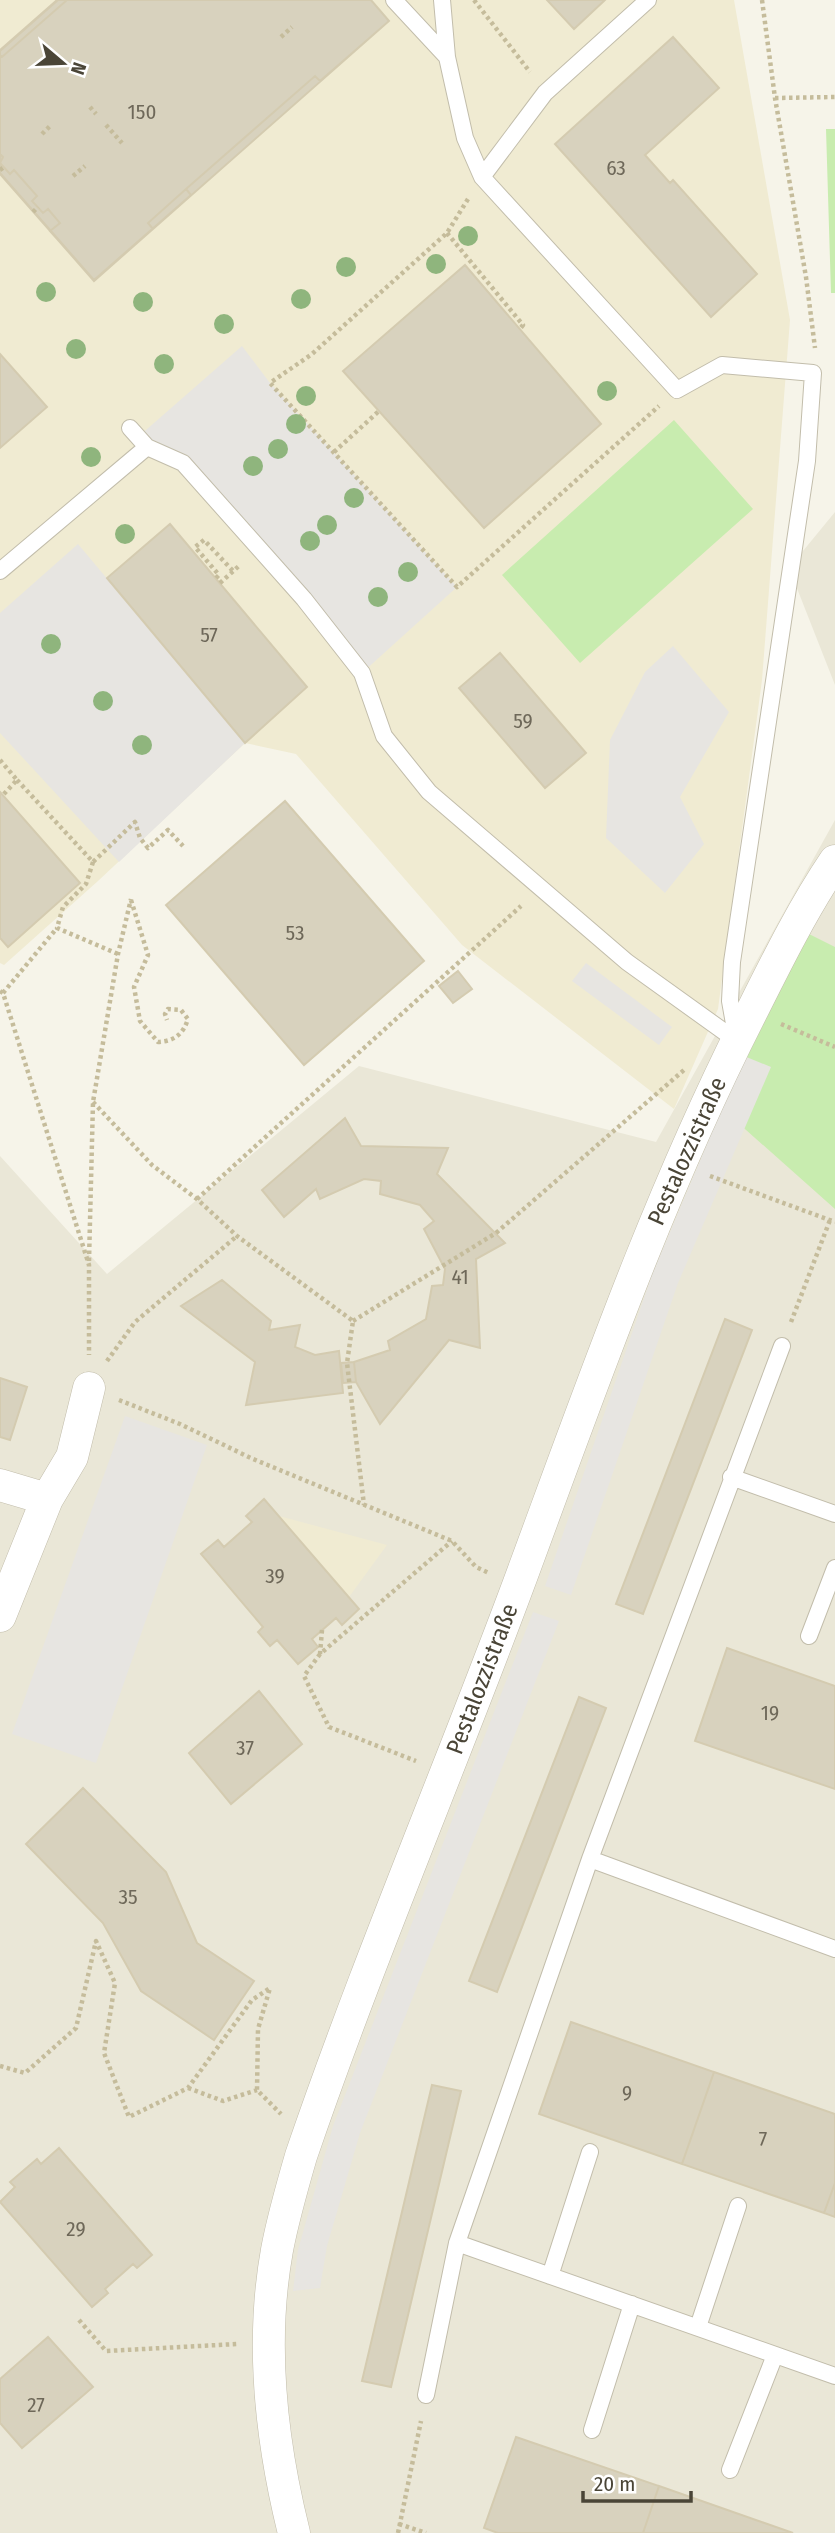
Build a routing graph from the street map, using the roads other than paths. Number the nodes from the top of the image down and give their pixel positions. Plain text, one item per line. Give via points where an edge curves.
1 (394, 0) edge
2 (442, 0) edge
3 (648, 0) edge
4 (447, 57) junction
5 (482, 177) junction
6 (130, 428) dead end
7 (147, 447) junction
8 (0, 571) edge
9 (835, 861) edge
10 (732, 1037) junction
11 (782, 1346) road end
12 (89, 1388) road end
13 (731, 1477) junction
14 (0, 1485) edge
15 (47, 1499) junction
16 (835, 1514) edge
17 (835, 1568) edge
18 (2, 1604) edge
19 (809, 1636) dead end
20 (590, 1859) junction
21 (835, 1949) edge
22 (590, 2152) dead end
23 (738, 2206) dead end
24 (457, 2243) junction
25 (550, 2276) junction
26 (632, 2304) junction
27 (698, 2327) junction
28 (775, 2355) junction
29 (835, 2376) edge
30 (426, 2395) road end
31 (592, 2430) dead end
32 (730, 2470) dead end
33 (294, 2533) edge

1 - 4 lane
2 - 4 lane
3 - 5 lane via 545,93
4 - 5 lane via 465,138
5 - 10 lane via 677,390 722,365 813,373 807,461 732,962
6 - 7 lane
7 - 8 lane
7 - 10 lane via 183,463 304,599 362,673 384,736 429,792 627,962
9 - 10 street, Pestalozzistraße via 753,1009
10 - 33 street, Pestalozzistraße via 611,1333 306,2139 277,2251 269,2343 275,2435
11 - 13 lane
12 - 15 street via 72,1457
13 - 16 lane
13 - 20 lane
14 - 15 street
15 - 18 street
17 - 19 lane
20 - 21 lane
20 - 24 lane
22 - 25 lane
23 - 27 lane
24 - 25 lane
24 - 30 lane
25 - 26 lane
26 - 27 lane
26 - 31 lane
27 - 28 lane
28 - 29 lane
28 - 32 lane

